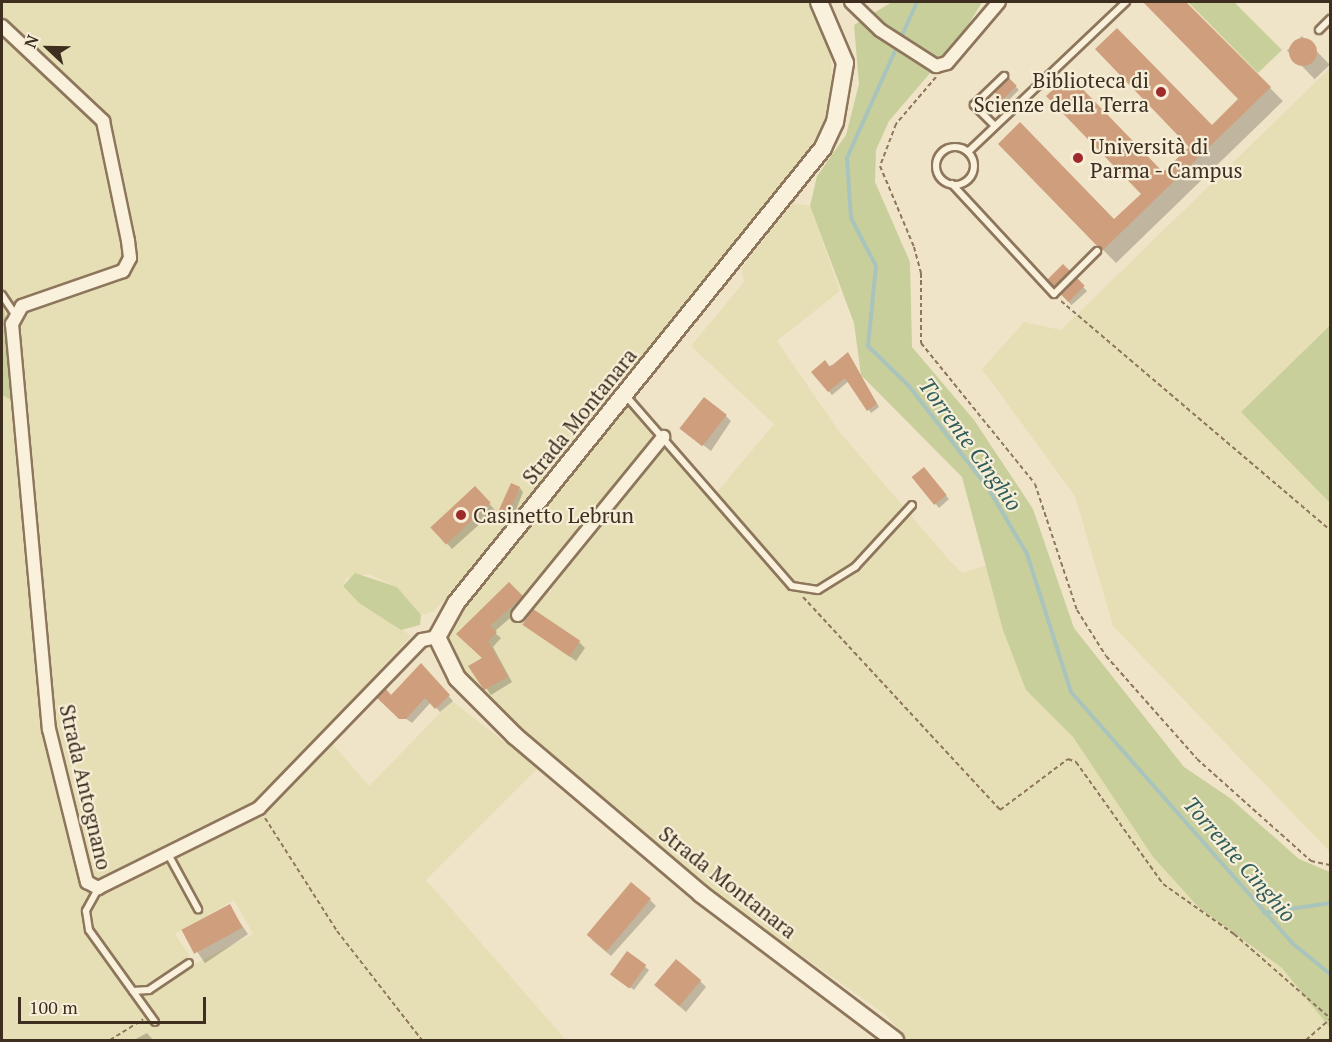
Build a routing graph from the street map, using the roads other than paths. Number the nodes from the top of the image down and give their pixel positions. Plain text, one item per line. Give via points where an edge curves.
1 (819, 2) edge
2 (851, 2) edge
3 (999, 2) edge
4 (1126, 2) edge
5 (1330, 20) edge
6 (2, 26) edge
7 (1319, 30) dead end
8 (1004, 76) dead end
9 (995, 126) junction
10 (968, 152) junction
11 (952, 184) junction
12 (1098, 251) dead end
13 (2, 295) edge
14 (15, 314) junction
15 (626, 395) junction
16 (663, 437) junction
17 (912, 505) dead end
18 (518, 615) dead end
19 (437, 637) junction
20 (168, 854) junction
21 (98, 888) junction
22 (198, 909) dead end
23 (189, 963) dead end
24 (133, 991) junction
25 (156, 1022) dead end
26 (895, 1041) edge

1 - 15 main road, Strada Montanara via 845,63 835,122 823,148
2 - 3 street via 880,30 923,61 947,63
4 - 9 lane
5 - 7 lane
6 - 14 street via 103,121 130,258 117,275 22,306
8 - 9 lane via 974,105
9 - 10 lane
10 - 11 lane via 972,174
10 - 11 lane via 950,147 937,159 940,178
11 - 12 lane via 1054,294
13 - 14 lane
14 - 21 street, Strada Antognano via 49,729 82,869 87,882
15 - 16 lane
15 - 19 main road, Strada Montanara via 456,603
16 - 17 lane via 792,586 818,590 855,567
16 - 18 street
19 - 20 street, Strada Antognano via 422,640 259,808
19 - 26 main road, Strada Montanara via 458,678 515,736 701,894
20 - 21 street, Strada Antognano
20 - 22 lane
21 - 24 lane via 86,910 88,930
23 - 24 lane via 149,990
24 - 25 lane

